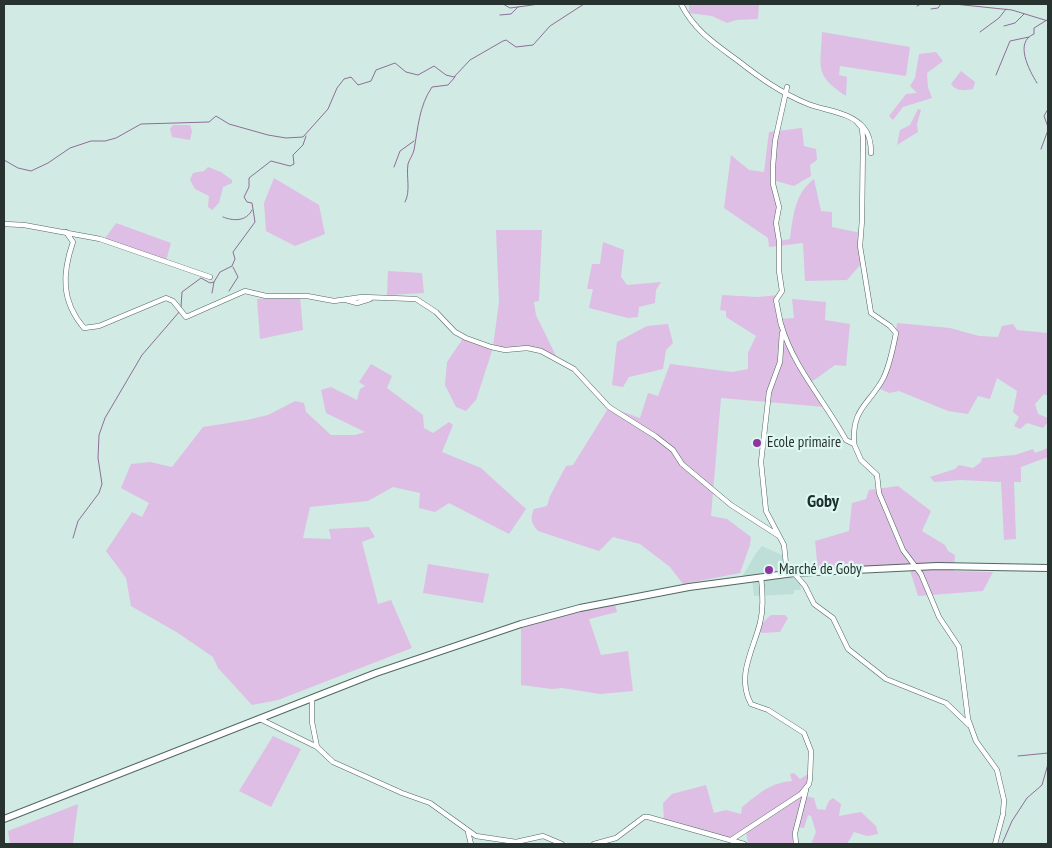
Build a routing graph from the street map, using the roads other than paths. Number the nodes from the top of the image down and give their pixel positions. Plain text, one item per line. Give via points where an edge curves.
1 (681, 4) edge
2 (787, 87) dead end
3 (786, 94) junction
4 (857, 122) junction
5 (871, 153) dead end
6 (4, 224) edge
7 (66, 232) junction
8 (210, 277) dead end
9 (781, 324) junction
10 (854, 444) junction
11 (779, 536) junction
12 (915, 567) junction
13 (1048, 568) edge
14 (790, 573) junction
15 (760, 577) junction
16 (312, 699) junction
17 (260, 719) junction
18 (971, 728) junction
19 (317, 747) junction
20 (806, 789) junction
21 (4, 819) edge
22 (468, 832) junction
23 (731, 840) junction
24 (524, 842) junction
25 (471, 844) edge
26 (519, 844) edge
27 (562, 844) edge
28 (594, 844) edge
29 (735, 844) edge
30 (744, 844) edge
31 (796, 844) edge
32 (995, 844) edge

1 - 3 street via 710,42
2 - 3 street
3 - 4 street
3 - 9 street via 773,166 773,184 779,206 776,223 782,290 776,300
4 - 5 street via 868,135
4 - 10 street via 862,128 863,139 861,267 871,313 896,333 882,379 855,421
6 - 7 street
7 - 8 street via 100,239
7 - 11 street via 73,242 66,263 65,288 74,316 84,328 99,326 166,298 173,301 186,317 245,291 276,297 307,296 334,301 373,297 416,299 466,338 505,350 527,348 541,351 574,369 609,407 655,436 731,505
9 - 10 street via 788,344 814,390 846,440
9 - 11 street via 780,362 769,392 761,462 766,511
10 - 12 street via 861,460 879,477 879,492 887,513 903,550
11 - 14 street
12 - 13 main road
12 - 14 main road
12 - 18 street via 944,627 958,647
14 - 15 main road
14 - 18 street via 805,586 814,604 833,618 848,649 886,679 946,703
15 - 16 main road via 580,608 433,653
15 - 20 street via 763,608 746,666 744,689 751,704 768,710 804,733 812,758
16 - 17 main road
16 - 19 street
17 - 19 street
17 - 21 main road
18 - 32 street via 976,741 997,770 1004,800
19 - 22 street via 333,762 430,803
20 - 23 street
20 - 31 street
22 - 24 street via 489,840
22 - 25 street
23 - 28 street via 644,817 616,838
23 - 29 street
23 - 30 street
24 - 26 street
24 - 27 street via 543,836

